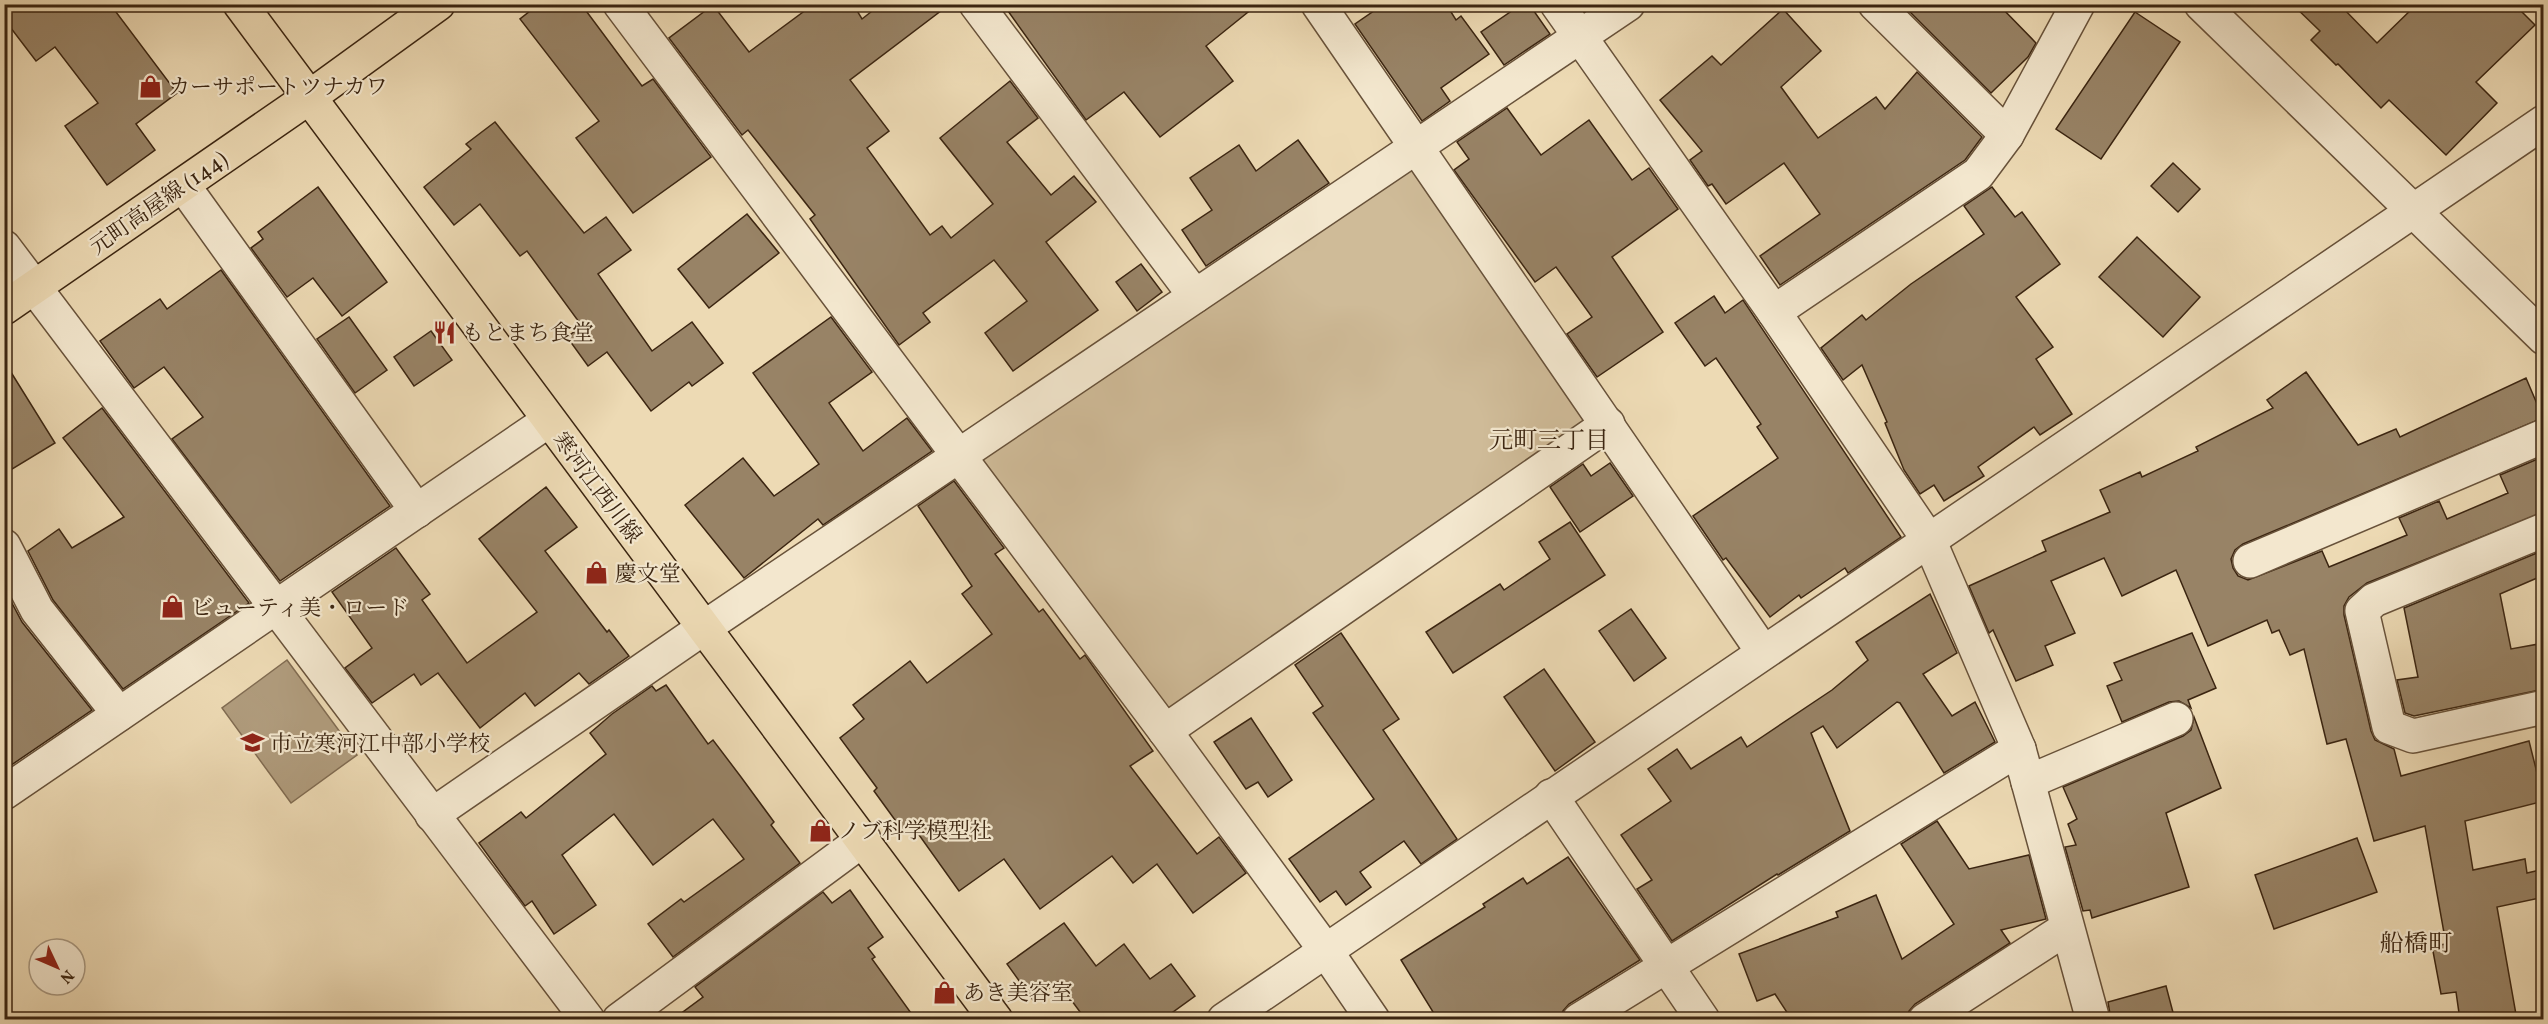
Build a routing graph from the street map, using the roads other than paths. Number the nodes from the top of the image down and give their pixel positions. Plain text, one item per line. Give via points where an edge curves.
1 (240, 4) edge
2 (438, 4) edge
3 (620, 4) edge
4 (976, 4) edge
5 (1318, 4) edge
6 (1557, 4) edge
7 (1628, 4) edge
8 (1875, 4) edge
9 (2078, 4) edge
10 (2201, 4) edge
11 (1580, 39) junction
12 (311, 96) junction
13 (2544, 122) edge
14 (2007, 135) junction
15 (1416, 146) junction
16 (183, 185) junction
17 (2414, 209) junction
18 (4, 247) edge
19 (34, 287) junction
20 (1195, 296) junction
21 (4, 308) edge
22 (1774, 312) junction
23 (2544, 338) edge
24 (548, 421) junction
25 (1608, 424) junction
26 (2544, 436) edge
27 (958, 457) junction
28 (417, 511) junction
29 (2544, 530) edge
30 (1930, 542) junction
31 (4, 546) edge
32 (2250, 561) dead end
33 (276, 608) junction
34 (705, 627) junction
35 (1763, 652) junction
36 (2544, 707) edge
37 (119, 714) junction
38 (2176, 719) dead end
39 (1165, 731) junction
40 (2019, 749) junction
41 (2028, 782) junction
42 (4, 793) edge
43 (1551, 796) junction
44 (432, 815) junction
45 (864, 839) junction
46 (2067, 928) junction
47 (1326, 951) junction
48 (1667, 964) junction
49 (588, 1020) edge
50 (619, 1020) edge
51 (996, 1020) edge
52 (1224, 1020) edge
53 (1373, 1020) edge
54 (1579, 1020) edge
55 (1703, 1020) edge
56 (1925, 1020) edge
57 (2093, 1020) edge

1 - 12 main road, 寒河江西川線
2 - 12 main road, 元町高屋線 (144)
3 - 27 street
4 - 20 street
5 - 15 street
6 - 11 street
7 - 11 street
8 - 14 street
9 - 14 street
10 - 17 street
11 - 15 street
11 - 22 street
12 - 16 main road, 元町高屋線 (144)
12 - 24 main road, 寒河江西川線
13 - 17 street
14 - 22 street via 1978,174
15 - 20 street
15 - 25 street
16 - 19 main road, 元町高屋線 (144)
16 - 28 street
17 - 23 street
17 - 30 street
18 - 19 street
19 - 21 main road, 元町高屋線 (144)
19 - 33 street
20 - 27 street
22 - 30 street
24 - 28 street
24 - 34 main road, 寒河江西川線
25 - 35 street
25 - 39 street
26 - 32 street
27 - 34 street
27 - 39 street
28 - 33 street
29 - 36 street via 2374,600 2362,611 2389,726 2413,736
30 - 35 street
30 - 40 street
31 - 37 street via 37,610
33 - 37 street
33 - 44 street
34 - 44 street
34 - 45 main road, 寒河江西川線
35 - 43 street
37 - 42 street
38 - 41 street
39 - 47 street
40 - 41 street
40 - 48 street
41 - 46 street
43 - 47 street
43 - 48 street
44 - 49 street
45 - 50 street
45 - 51 main road, 寒河江西川線
46 - 56 street
46 - 57 street
47 - 52 street
47 - 53 street
48 - 54 street
48 - 55 street

